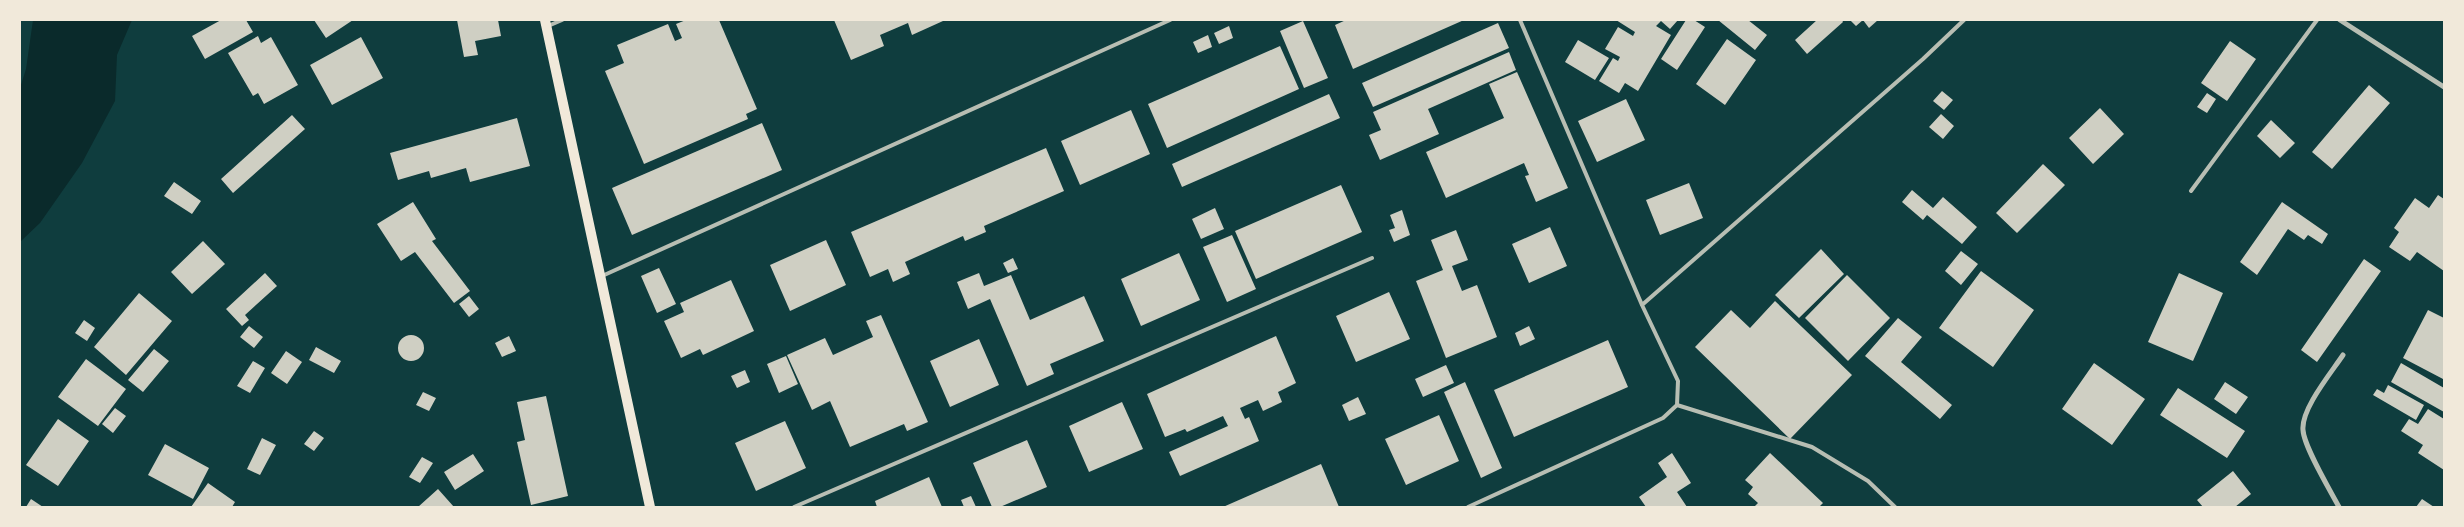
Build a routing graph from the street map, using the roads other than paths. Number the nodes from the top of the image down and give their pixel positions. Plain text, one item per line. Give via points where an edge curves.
1 (562, 20) edge
2 (1170, 20) edge
3 (1520, 20) edge
4 (1964, 20) edge
5 (2317, 20) edge
6 (2340, 20) edge
7 (545, 24) edge
8 (2444, 87) edge
9 (2191, 191) dead end
10 (1372, 258) dead end
11 (600, 277) junction
12 (1642, 304) junction
13 (2343, 355) dead end
14 (1677, 405) junction
15 (650, 507) edge
16 (794, 507) edge
17 (1468, 507) edge
18 (1895, 507) edge
19 (2339, 507) edge

1 - 7 lane
2 - 11 lane
3 - 12 lane
4 - 12 lane
5 - 9 lane
6 - 8 street
7 - 11 main road
10 - 16 lane
11 - 15 main road
12 - 14 lane via 1678,381
13 - 19 street via 2308,410 2303,430
14 - 17 lane via 1663,418
14 - 18 lane via 1812,447 1868,481

